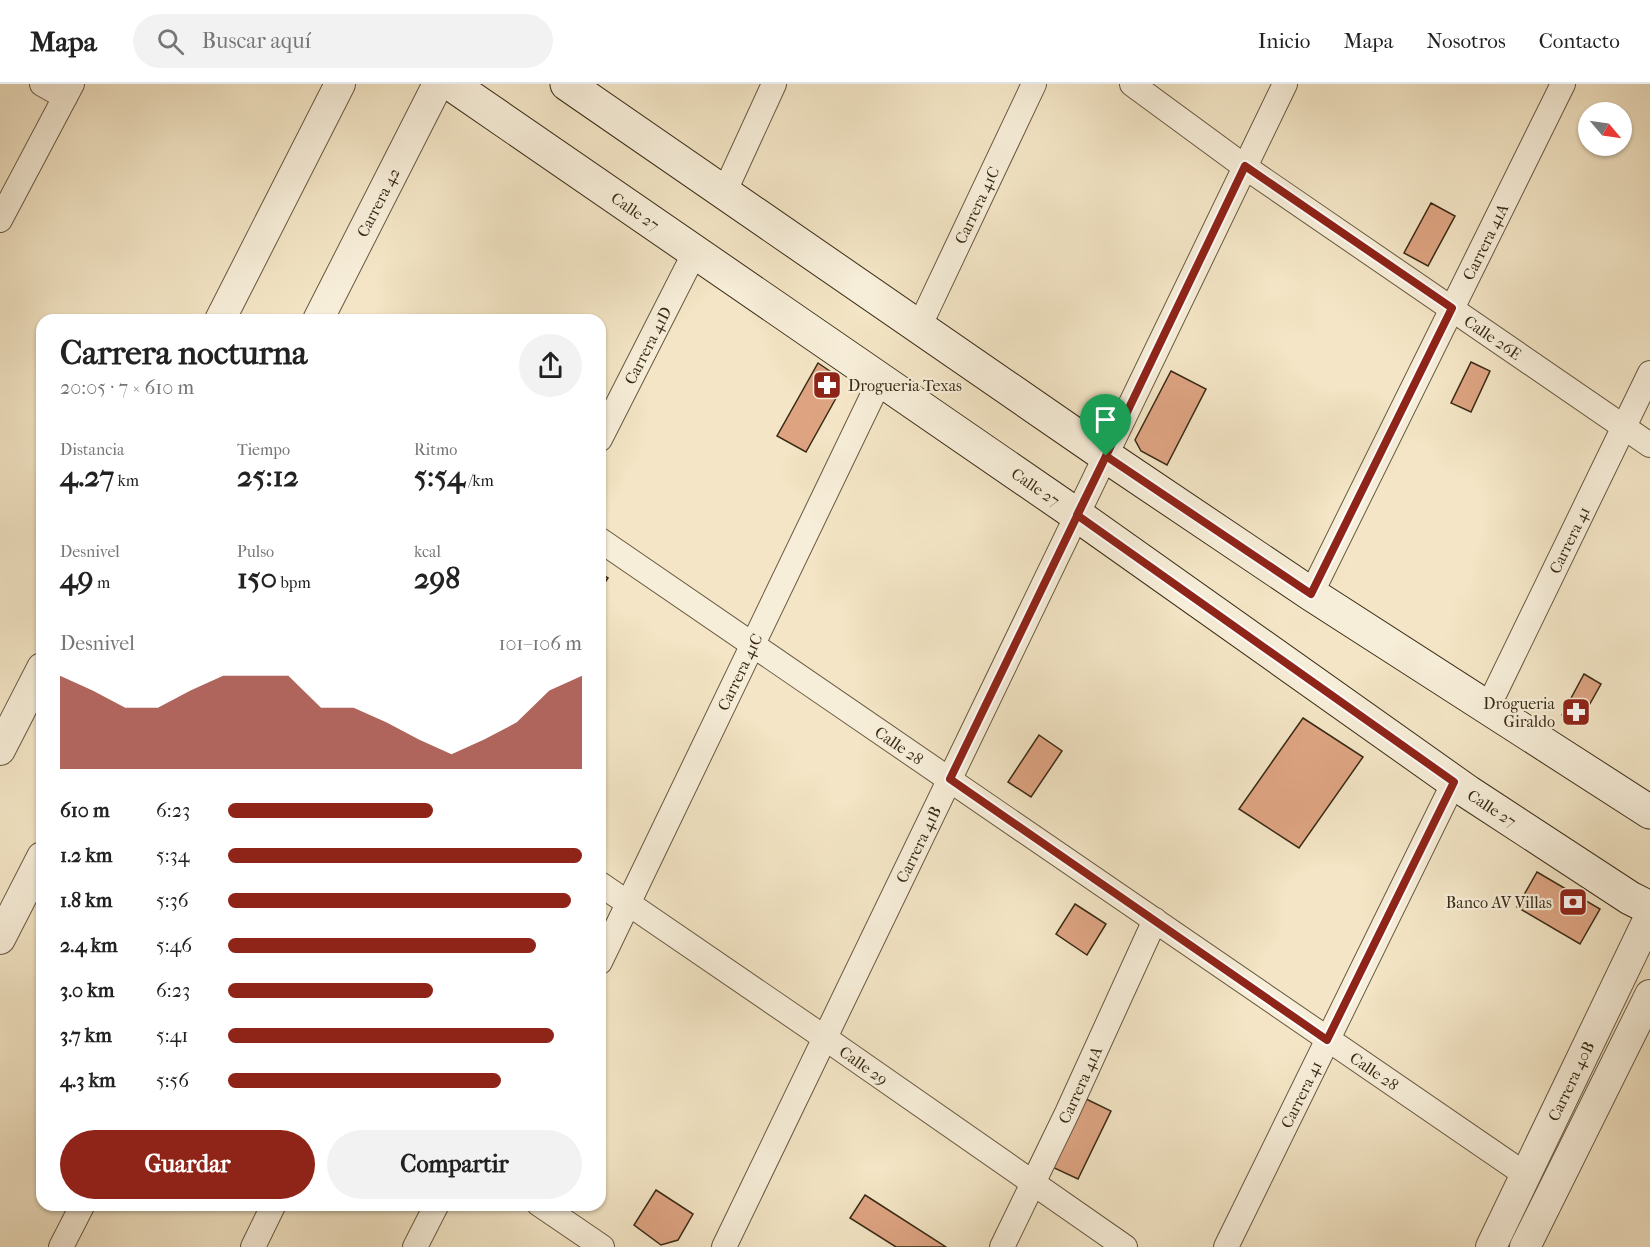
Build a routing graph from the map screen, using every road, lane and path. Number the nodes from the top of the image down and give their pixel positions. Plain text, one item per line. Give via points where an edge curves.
1 (42, 84) edge
2 (340, 84) edge
3 (438, 84) edge
4 (451, 84) edge
5 (567, 84) edge
6 (774, 84) edge
7 (1034, 84) edge
8 (1132, 84) edge
9 (1285, 84) edge
10 (1563, 84) edge
11 (68, 91) edge
12 (1245, 166) junction
13 (724, 193) junction
14 (0, 219) edge
15 (694, 252) junction
16 (1452, 308) junction
17 (223, 314) edge
18 (321, 314) edge
19 (919, 327) junction
20 (1650, 373) edge
21 (880, 381) junction
22 (606, 427) edge
23 (1623, 428) junction
24 (1650, 445) edge
25 (1106, 456) junction
26 (1077, 515) junction
27 (606, 544) edge
28 (1311, 594) junction
29 (753, 645) junction
30 (36, 680) edge
31 (1487, 708) junction
32 (0, 750) edge
33 (950, 779) junction
34 (1454, 782) junction
35 (1650, 812) edge
36 (36, 872) edge
37 (606, 888) edge
38 (628, 903) junction
39 (1650, 908) edge
40 (1650, 916) edge
41 (1155, 920) junction
42 (0, 939) edge
43 (606, 949) edge
44 (1650, 995) edge
45 (825, 1038) junction
46 (1327, 1040) junction
47 (1526, 1175) junction
48 (1033, 1182) junction
49 (79, 1211) edge
50 (271, 1211) edge
51 (433, 1211) edge
52 (549, 1211) edge
53 (61, 1247) edge
54 (253, 1247) edge
55 (415, 1247) edge
56 (602, 1247) edge
57 (724, 1247) edge
58 (1002, 1247) edge
59 (1125, 1247) edge
60 (1226, 1247) edge
61 (1491, 1247) edge
62 (1526, 1247) edge

1 - 11 street
2 - 17 street
3 - 18 street, Carrera 42
4 - 15 main road, Calle 27
5 - 13 main road
6 - 13 street
7 - 19 street, Carrera 41C
8 - 12 street, Calle 26E
9 - 12 street, Carrera 41B
10 - 16 street, Carrera 41A
11 - 14 street
12 - 16 street, Calle 26E
12 - 25 street, Carrera 41B
13 - 19 main road
15 - 21 main road, Calle 27
15 - 22 street, Carrera 41D
16 - 23 street, Calle 26E
16 - 28 street, Carrera 41A
19 - 25 main road
20 - 23 street, Carrera 41
21 - 26 main road, Calle 27
21 - 29 street, Carrera 41C
23 - 24 street, Calle 26E
23 - 31 street, Carrera 41
25 - 26 street, Carrera 41B
25 - 28 main road
26 - 33 street, Carrera 41B
26 - 34 main road, Calle 27
27 - 29 street, Calle 28
28 - 31 main road
29 - 33 street, Calle 28
29 - 38 street, Carrera 41C
30 - 32 street
31 - 35 main road
33 - 41 street, Calle 28
33 - 45 street, Carrera 41B
34 - 39 main road, Calle 27
34 - 46 street, Carrera 41
36 - 42 street
37 - 38 street, Calle 29
38 - 43 street, Carrera 41C
38 - 45 street, Calle 29
40 - 47 street, Carrera 40B
41 - 46 street, Calle 28
41 - 48 street, Carrera 41A
44 - 62 street, Carrera 40B
45 - 48 street, Calle 29
45 - 57 street, Carrera 41B
46 - 47 street, Calle 28
46 - 60 street, Carrera 41
47 - 61 street, Carrera 40B
48 - 58 street, Carrera 41A
48 - 59 street, Calle 29
49 - 53 street
50 - 54 street
51 - 55 street
52 - 56 street

